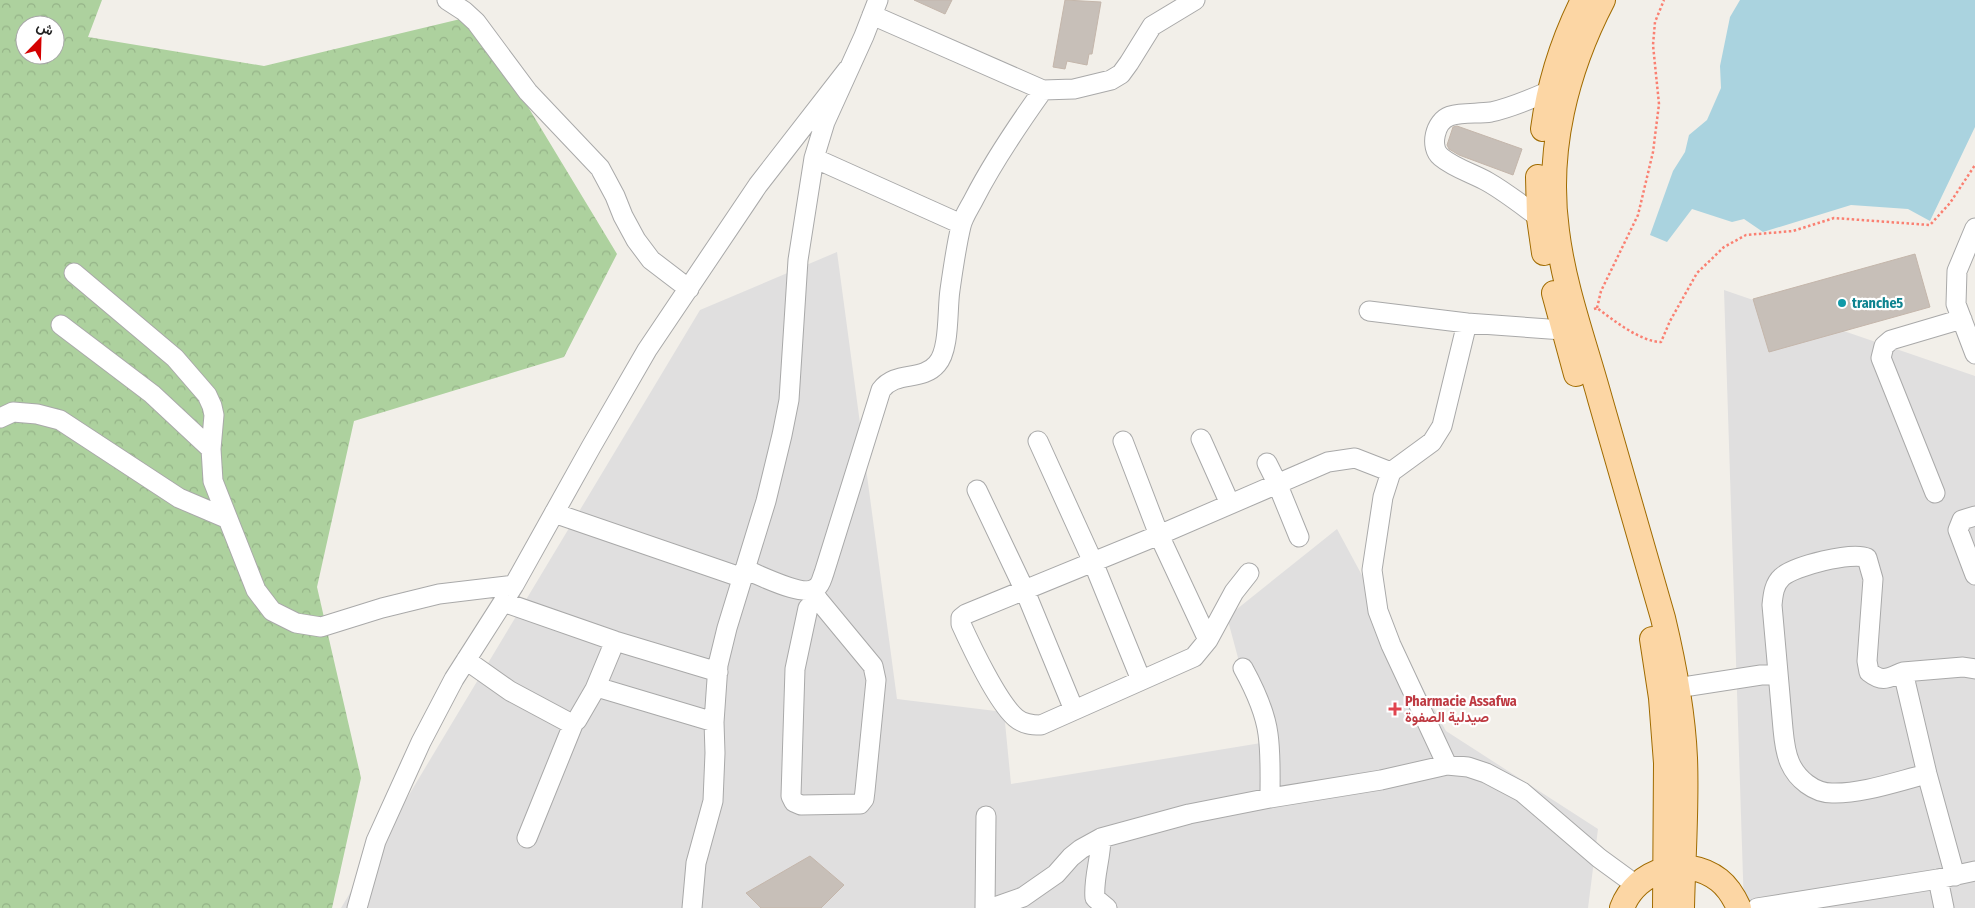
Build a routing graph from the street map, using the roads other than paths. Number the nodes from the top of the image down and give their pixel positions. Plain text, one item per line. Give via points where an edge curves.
1 (447, 0) edge
2 (1195, 0) edge
3 (1583, 0) edge
4 (1603, 0) edge
5 (875, 8) edge
6 (848, 69) junction
7 (1559, 88) junction
8 (1044, 90) junction
9 (814, 158) junction
10 (961, 224) junction
11 (1548, 224) junction
12 (1975, 228) edge
13 (1971, 246) edge
14 (74, 273) dead end
15 (689, 289) junction
16 (1370, 310) dead end
17 (1579, 318) junction
18 (1962, 318) junction
19 (1467, 323) junction
20 (61, 325) dead end
21 (1975, 354) edge
22 (0, 418) edge
23 (1201, 440) dead end
24 (1038, 441) dead end
25 (1123, 441) dead end
26 (212, 449) junction
27 (1267, 463) dead end
28 (1391, 472) junction
29 (1277, 484) junction
30 (977, 490) dead end
31 (1935, 493) dead end
32 (1230, 504) junction
33 (554, 513) junction
34 (1975, 516) edge
35 (226, 518) junction
36 (1159, 535) junction
37 (1299, 537) dead end
38 (1093, 562) junction
39 (1249, 572) dead end
40 (744, 574) junction
41 (1975, 575) edge
42 (514, 585) junction
43 (1024, 591) junction
44 (814, 595) junction
45 (503, 602) junction
46 (1208, 640) junction
47 (615, 641) junction
48 (466, 660) junction
49 (1243, 668) dead end
50 (1975, 669) edge
51 (718, 672) junction
52 (1903, 672) junction
53 (1778, 674) junction
54 (1141, 680) junction
55 (595, 688) junction
56 (1678, 688) junction
57 (1074, 710) junction
58 (574, 722) junction
59 (714, 722) junction
60 (1447, 765) junction
61 (1927, 774) junction
62 (1270, 798) junction
63 (986, 816) dead end
64 (527, 838) dead end
65 (1101, 838) junction
66 (1674, 867) junction
67 (1975, 872) edge
68 (1947, 878) junction
69 (1636, 885) junction
70 (1000, 907) edge
71 (357, 908) edge
72 (688, 908) edge
73 (985, 908) edge
74 (1107, 908) edge
75 (1622, 908) edge
76 (1665, 908) edge
77 (1682, 908) edge
78 (1739, 908) edge
79 (1757, 908) edge
80 (1944, 908) edge

1 - 15 street via 476,22 528,92 600,168 636,240 652,260
2 - 8 street via 1152,26 1121,74 1111,80 1074,89
3 - 7 main road via 1567,37
4 - 7 main road
5 - 6 street
5 - 8 street
6 - 9 street via 825,122
6 - 15 street via 758,185
7 - 11 main road via 1544,115 1539,164
7 - 11 street via 1514,106 1448,117 1440,124 1434,146 1440,157 1490,183
8 - 10 street via 996,157
9 - 10 street
9 - 40 street via 798,260 789,400 771,482
10 - 44 street via 942,357 929,370 891,380 881,390 824,573
11 - 17 main road via 1546,262
12 - 13 street
13 - 18 street via 1957,271 1956,304
14 - 26 street via 175,358 207,394 214,415
15 - 33 street via 648,350
16 - 19 street
17 - 19 street
17 - 56 main road via 1663,618
17 - 66 main road via 1650,627 1660,690
18 - 21 street
18 - 31 street via 1891,340 1884,346 1881,358
19 - 28 street via 1442,426 1432,442
20 - 26 street via 152,394
22 - 35 street via 13,412 60,420 179,498
23 - 32 street
24 - 38 street
25 - 36 street
26 - 35 street via 213,482
27 - 29 street
28 - 29 street via 1355,458 1328,462
28 - 60 street via 1383,497 1372,570 1378,611
29 - 32 street
29 - 37 street
30 - 43 street
32 - 36 street
33 - 40 street
33 - 42 street
34 - 41 street via 1962,520 1958,530
35 - 42 street via 256,590 272,611 296,623 321,626 439,594
36 - 38 street
36 - 46 street
38 - 43 street
38 - 54 street
39 - 46 street via 1234,592
40 - 44 street
40 - 51 street via 727,628
42 - 45 street
43 - 57 street
43 - 57 street via 966,614 961,618 961,624 1005,708 1017,719 1030,725 1041,725
44 - 44 street via 873,666 876,680 864,799 860,804 801,805 791,796 795,669 808,608
45 - 47 street
45 - 48 street
46 - 54 street via 1194,657
47 - 51 street
47 - 55 street
48 - 58 street via 510,691 558,718
48 - 71 street via 421,742 376,841
49 - 62 street via 1268,732
50 - 52 street
51 - 59 street
52 - 53 street via 1885,679 1869,672 1872,579 1867,558 1854,556 1798,569 1776,584 1772,605
52 - 61 street
53 - 56 street
53 - 61 street via 1785,747 1797,775 1808,785 1830,793 1842,792
54 - 57 street
55 - 58 street
55 - 59 street
56 - 66 main road via 1685,760
58 - 64 street
59 - 72 street via 712,801
60 - 62 street via 1381,780
60 - 69 street via 1486,773 1522,792
61 - 68 street
62 - 65 street via 1189,814
63 - 73 street
65 - 70 street via 1081,848 1056,874 1023,897
65 - 74 street via 1094,890 1095,898
66 - 69 main road via 1650,875
66 - 76 main road
66 - 77 main road
66 - 78 main road via 1702,870 1718,879 1732,893
67 - 68 street
68 - 79 street
68 - 80 street
69 - 75 main road

